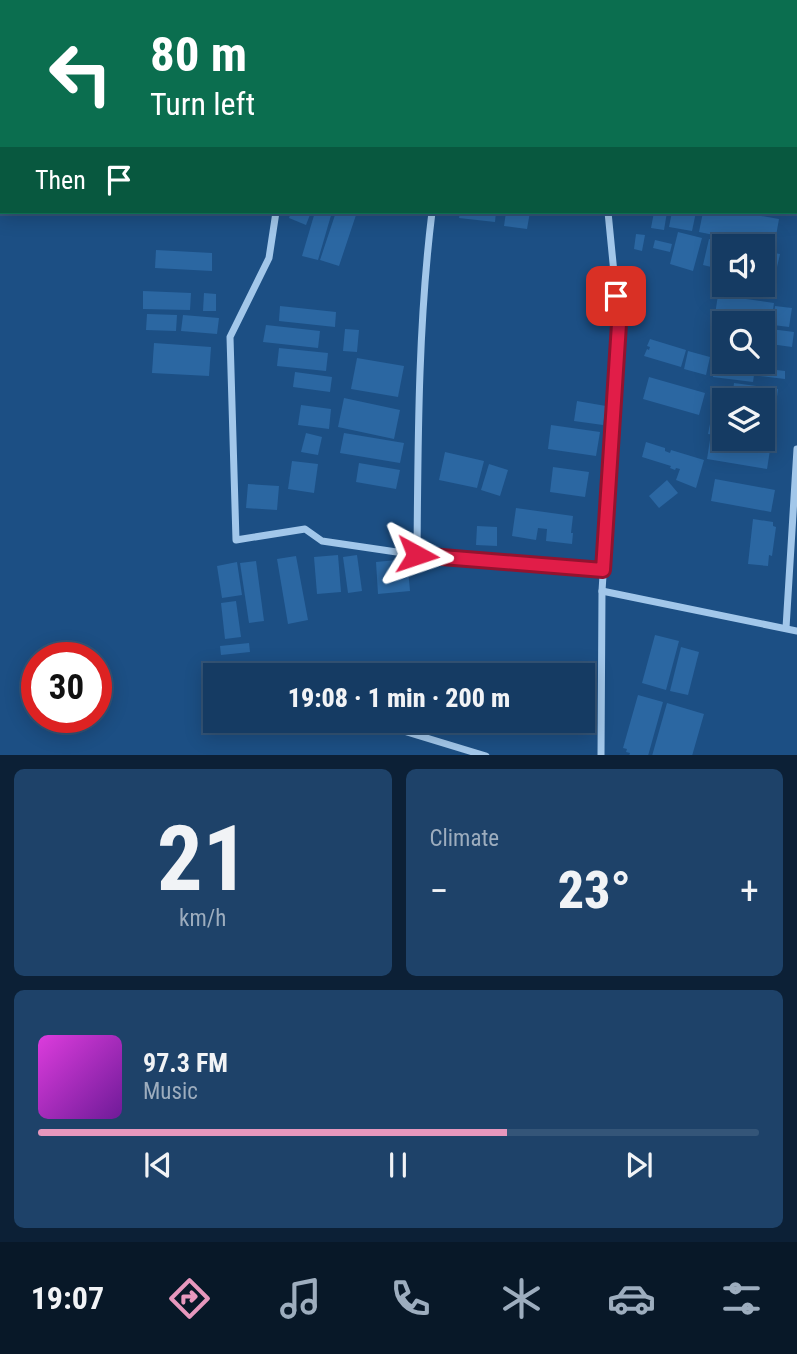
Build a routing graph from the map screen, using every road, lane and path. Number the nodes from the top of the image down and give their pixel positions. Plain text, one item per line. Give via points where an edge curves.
1 (276, 214) edge
2 (432, 214) edge
3 (608, 214) edge
4 (797, 449) edge
5 (417, 555) junction
6 (603, 570) junction
7 (603, 591) junction
8 (786, 628) junction
9 (797, 631) edge
10 (411, 733) edge
11 (486, 755) edge
12 (601, 755) edge

1 - 5 street via 269,258 230,337 236,540 305,529 322,541
2 - 5 street via 418,400
3 - 6 street via 619,324
4 - 8 street
5 - 6 street
6 - 7 street
7 - 8 street
7 - 12 street
8 - 9 street
10 - 11 street

